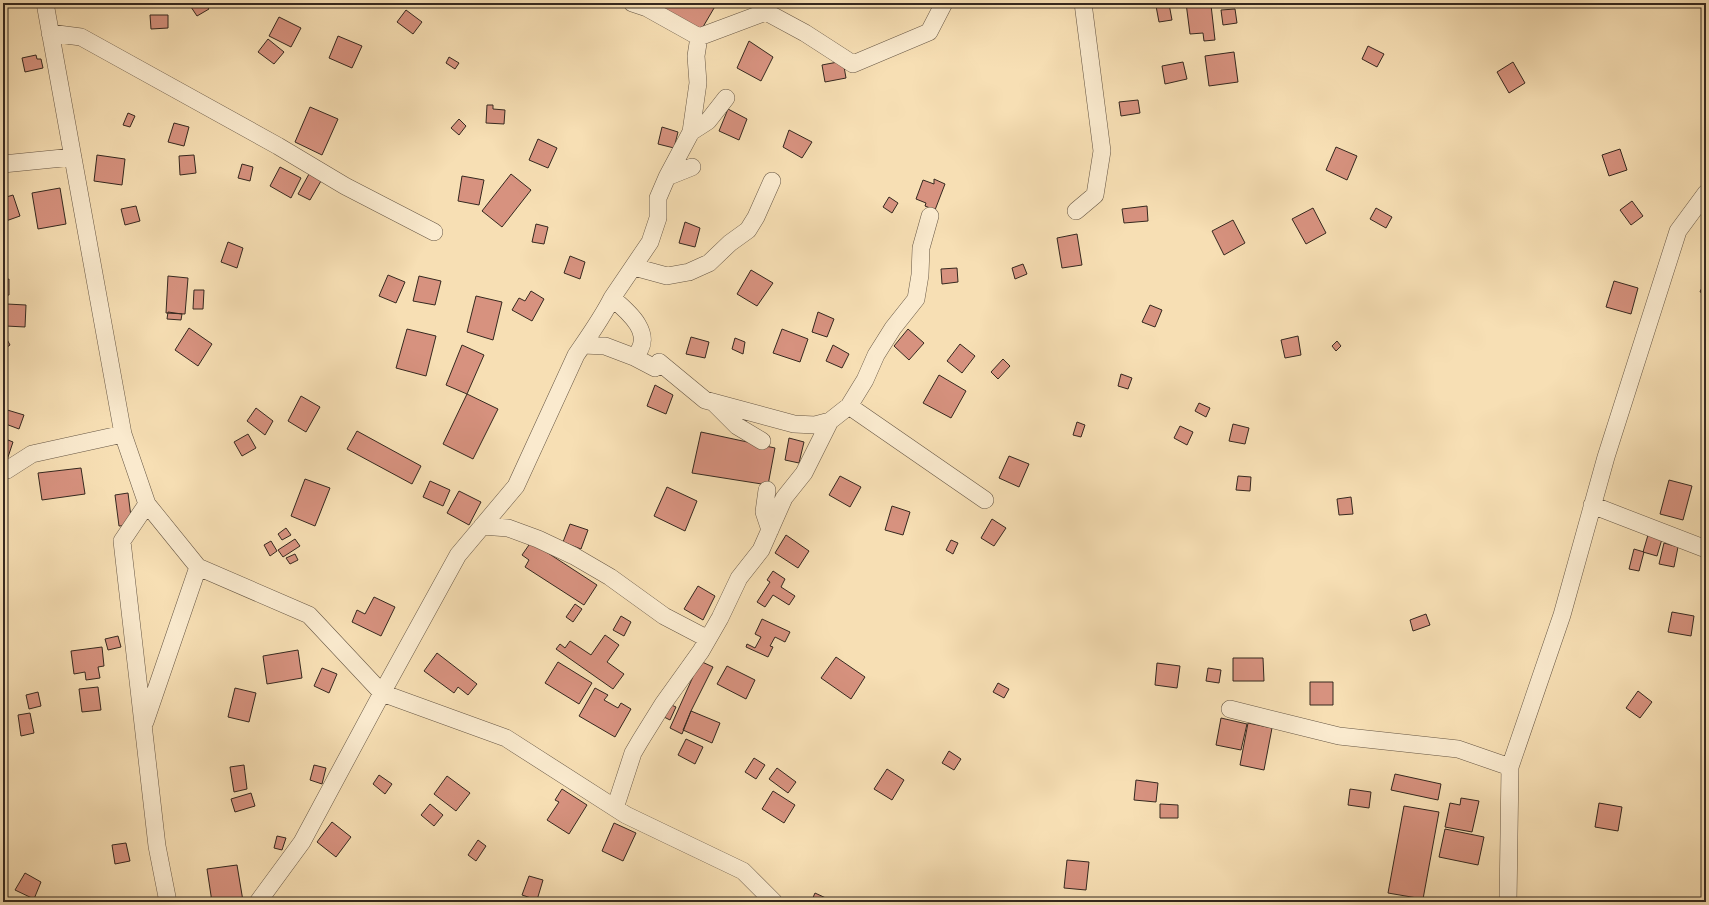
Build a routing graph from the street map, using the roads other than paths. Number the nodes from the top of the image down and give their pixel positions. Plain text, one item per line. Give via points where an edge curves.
1 (45, 3) edge
2 (632, 3) edge
3 (944, 3) edge
4 (1083, 3) edge
5 (50, 33) junction
6 (699, 37) junction
7 (726, 98) dead end
8 (691, 132) junction
9 (73, 156) junction
10 (3, 164) edge
11 (692, 168) dead end
12 (667, 177) junction
13 (772, 181) dead end
14 (1706, 193) edge
15 (1076, 211) dead end
16 (930, 216) dead end
17 (434, 232) dead end
18 (634, 267) junction
19 (612, 298) junction
20 (583, 345) junction
21 (634, 357) junction
22 (714, 403) junction
23 (849, 406) junction
24 (830, 421) junction
25 (124, 434) junction
26 (762, 441) dead end
27 (3, 471) edge
28 (767, 490) dead end
29 (985, 500) dead end
30 (147, 504) junction
31 (1592, 506) junction
32 (482, 526) junction
33 (770, 530) junction
34 (1706, 549) edge
35 (198, 567) junction
36 (708, 639) junction
37 (382, 692) junction
38 (1230, 709) dead end
39 (143, 727) junction
40 (1510, 767) junction
41 (615, 808) junction
42 (168, 902) edge
43 (258, 902) edge
44 (774, 902) edge
45 (1508, 902) edge

1 - 5 street
2 - 6 street via 647,8
3 - 6 street via 929,32 853,64 766,12
4 - 15 street via 1102,151 1095,195
5 - 9 street
5 - 17 street via 81,38 271,142 345,186
6 - 8 street via 696,56 698,83
7 - 8 street via 708,121
8 - 12 street
9 - 10 street
9 - 25 street
11 - 12 street
12 - 18 street via 658,198 658,218 650,242
13 - 18 street via 748,230 709,263 689,272 667,276
14 - 31 street via 1678,231
16 - 23 street via 921,248 916,299 889,335
18 - 19 street
19 - 20 street
19 - 21 street via 634,318 641,331 643,343
20 - 21 street via 605,346
20 - 32 street via 576,355 516,486
21 - 22 street via 655,368 659,362 705,400
22 - 24 street via 794,424 814,425
22 - 26 street via 737,426
23 - 24 street
23 - 29 street
24 - 33 street via 804,473 784,498
25 - 27 street via 32,454
25 - 30 street
28 - 33 street via 764,512
30 - 35 street
30 - 39 street via 122,541
31 - 34 street
31 - 40 street via 1562,615
32 - 36 street via 508,528 574,556 610,577 664,616
32 - 37 street via 458,555
33 - 36 street via 761,550 739,578
35 - 37 street via 309,615
35 - 39 street
36 - 41 street via 663,704 633,754
37 - 41 street via 506,738
37 - 43 street via 302,842
38 - 40 street via 1339,736 1458,749
39 - 42 street via 157,846
40 - 45 street
41 - 44 street via 743,871

